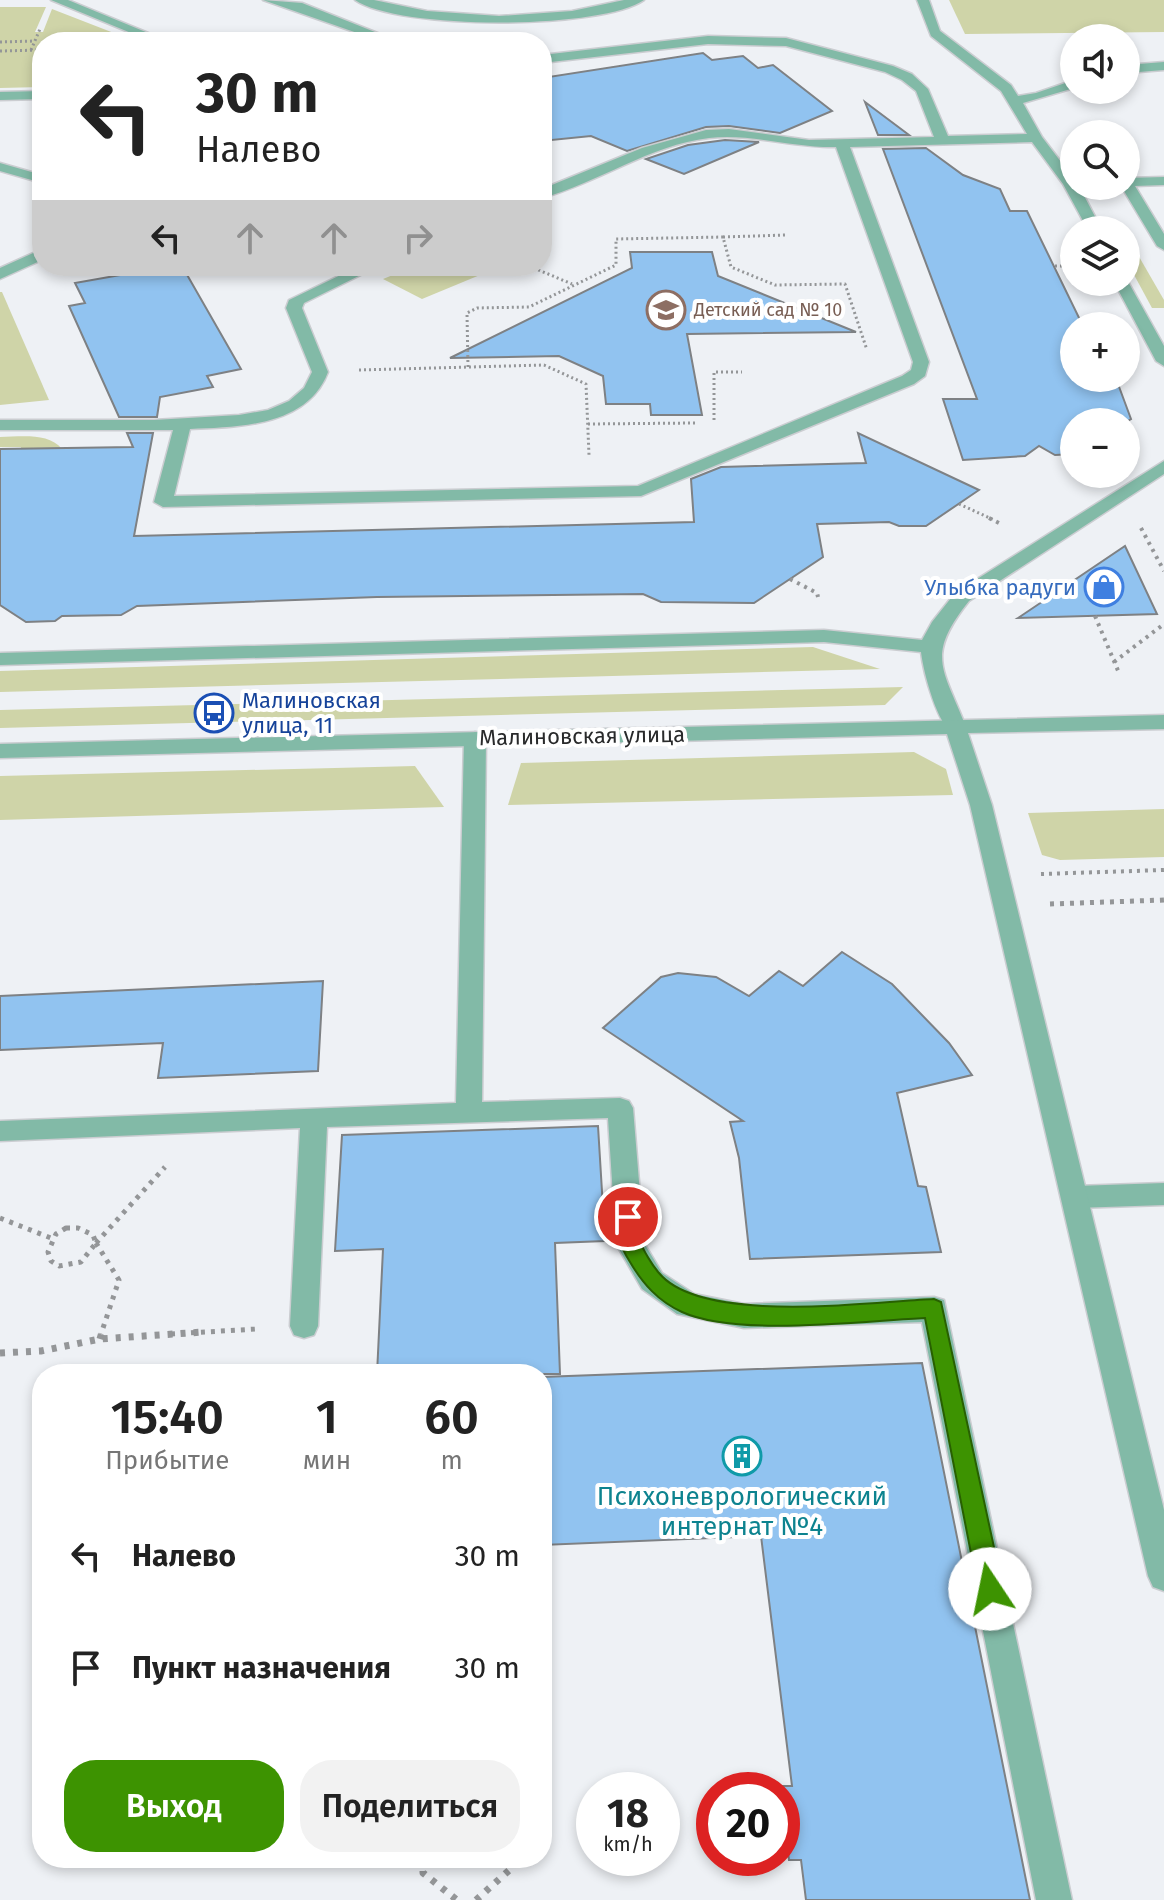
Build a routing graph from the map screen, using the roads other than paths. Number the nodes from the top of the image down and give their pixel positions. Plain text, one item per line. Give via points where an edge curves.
1 (57, 0) edge
2 (269, 0) edge
3 (361, 0) edge
4 (638, 0) edge
5 (923, 0) edge
6 (139, 32) edge
7 (368, 32) edge
8 (552, 57) edge
9 (1164, 66) edge
10 (1140, 68) edge
11 (1060, 89) edge
12 (32, 95) edge
13 (0, 96) edge
14 (1015, 100) junction
15 (1036, 138) junction
16 (942, 139) junction
17 (842, 144) junction
18 (0, 167) edge
19 (1060, 168) edge
20 (32, 176) edge
21 (1164, 181) edge
22 (1140, 182) edge
23 (552, 190) edge
24 (1137, 200) edge
25 (1164, 246) edge
26 (32, 259) edge
27 (0, 274) edge
28 (347, 276) edge
29 (1129, 296) edge
30 (1164, 361) edge
31 (183, 423) junction
32 (0, 425) edge
33 (1164, 466) edge
34 (931, 647) junction
35 (0, 659) edge
36 (1164, 722) edge
37 (955, 727) junction
38 (475, 739) junction
39 (0, 751) edge
40 (469, 1113) junction
41 (314, 1117) junction
42 (0, 1131) edge
43 (1164, 1194) edge
44 (1076, 1197) junction
45 (304, 1326) road end
46 (1155, 1502) edge
47 (1164, 1576) edge
48 (1054, 1900) edge

1 - 6 street
2 - 7 street
3 - 4 street via 428,16 500,17 574,12
5 - 14 street via 935,33
8 - 16 street via 708,40 786,42 907,77 922,89
9 - 10 street
11 - 14 street
12 - 13 street
14 - 15 street
15 - 16 street
15 - 19 street
16 - 17 street
17 - 23 street via 706,134 647,151
17 - 31 street via 921,362 919,372 908,380 641,491 163,502
18 - 20 street
21 - 22 street
24 - 25 street
26 - 27 street
28 - 31 street via 308,292 294,308 320,372 313,391 294,407 263,417
29 - 30 street
31 - 32 street
33 - 34 street via 962,597 942,621
34 - 35 street via 824,636
34 - 37 street
36 - 37 street, Малиновская улица
37 - 38 street, Малиновская улица
37 - 44 street via 981,805
38 - 39 street, Малиновская улица
38 - 40 street
40 - 41 street
40 - 48 street via 620,1108 630,1244 652,1281 687,1305 744,1316 934,1309
41 - 42 street
41 - 45 street
43 - 44 street
44 - 46 street
46 - 47 street

